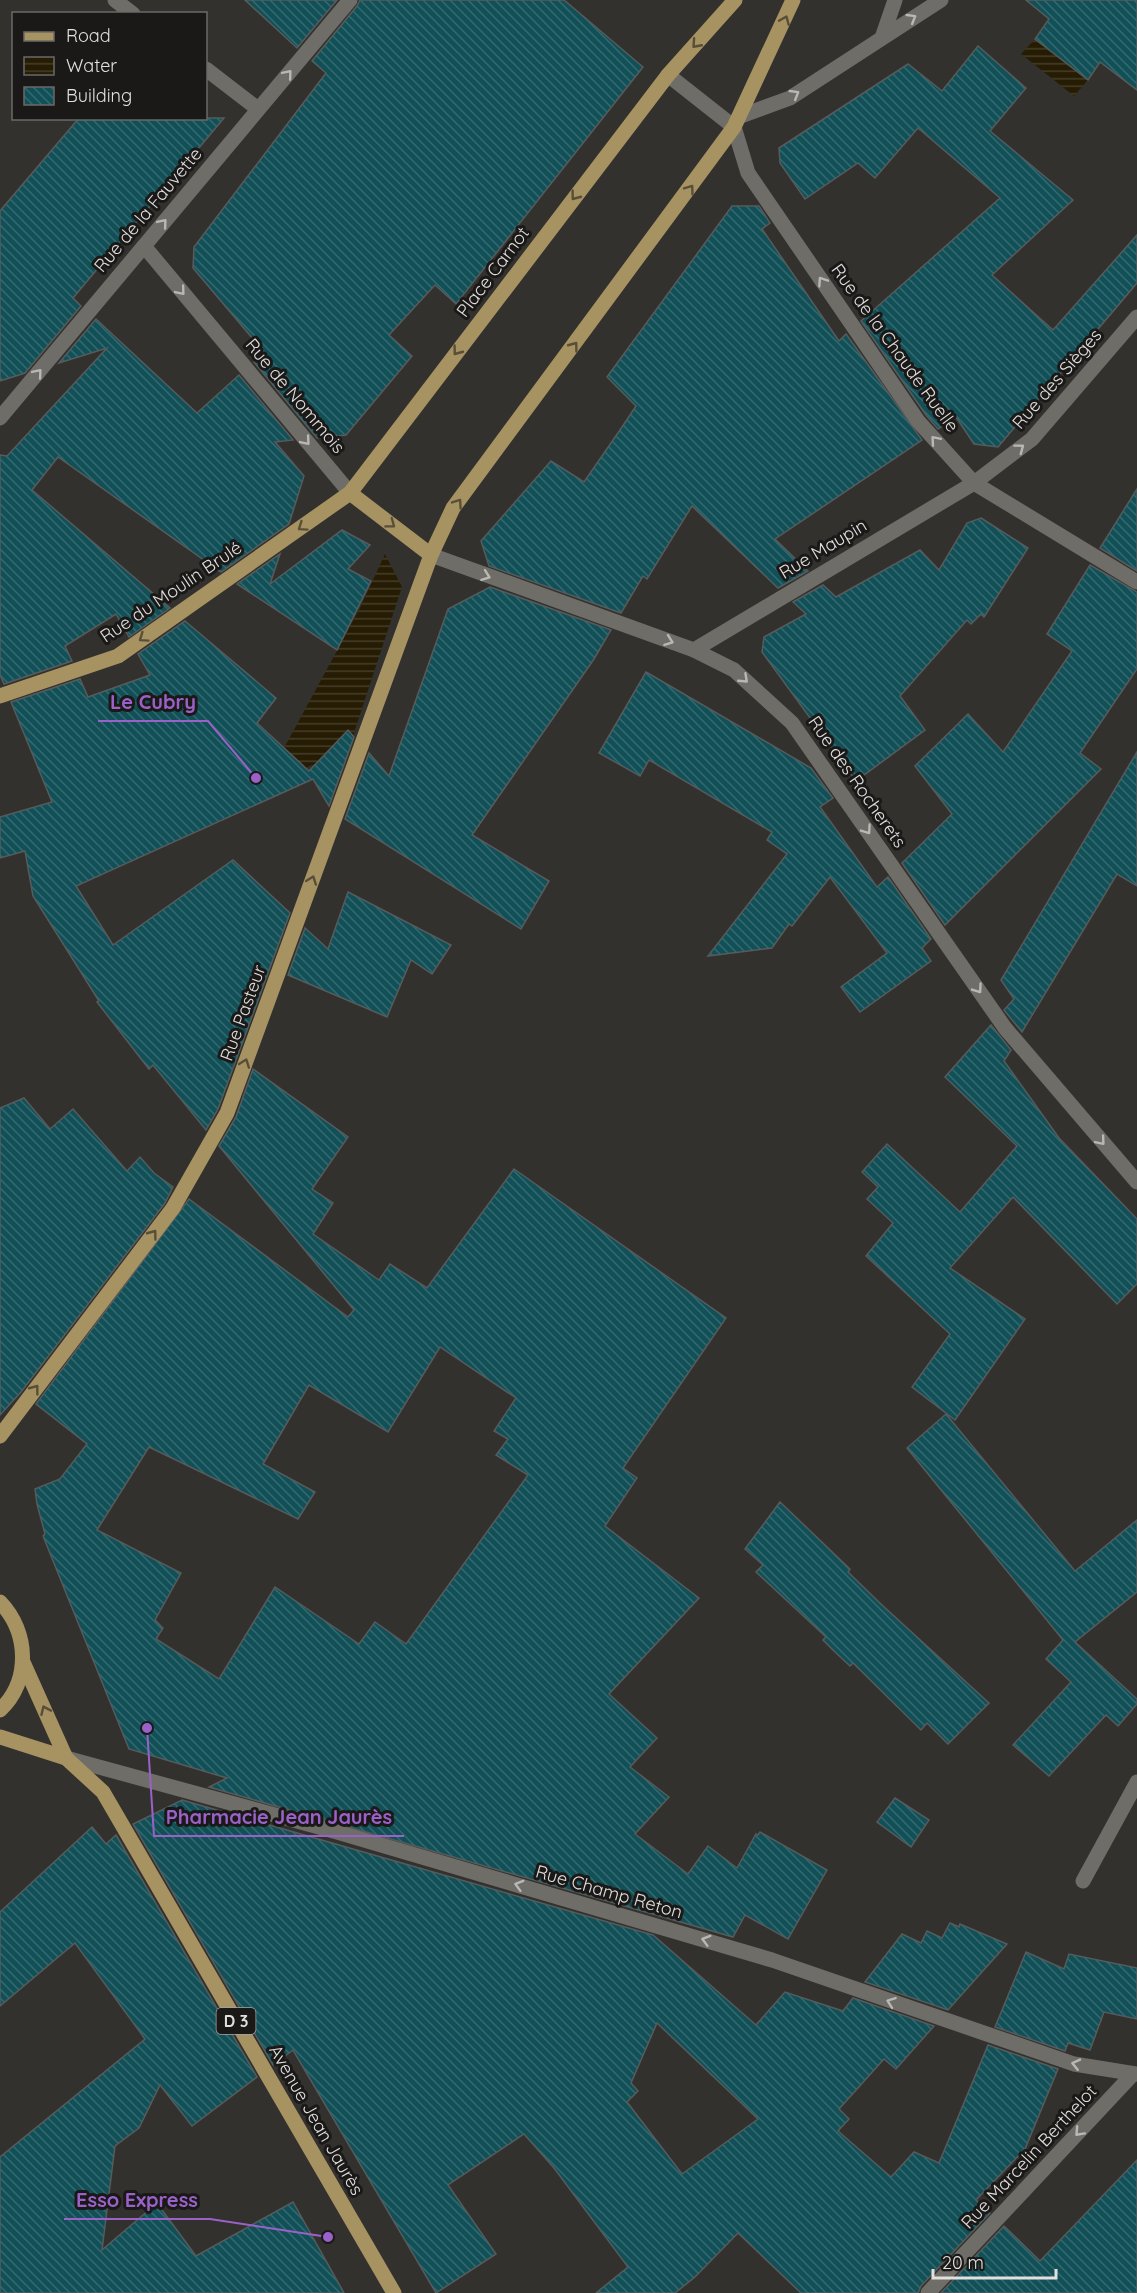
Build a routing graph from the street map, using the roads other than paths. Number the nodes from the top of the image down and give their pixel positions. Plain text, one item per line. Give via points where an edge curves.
1 (115, 0) edge
2 (350, 0) edge
3 (735, 0) edge
4 (793, 0) edge
5 (895, 0) edge
6 (941, 0) edge
7 (130, 12) edge
8 (883, 35) junction
9 (207, 70) edge
10 (668, 75) junction
11 (258, 109) junction
12 (738, 122) junction
13 (144, 246) junction
14 (1137, 317) edge
15 (0, 418) edge
16 (974, 483) junction
17 (350, 493) junction
18 (431, 555) junction
19 (1137, 582) edge
20 (694, 650) junction
21 (0, 696) edge
22 (1137, 1182) edge
23 (0, 1436) edge
24 (0, 1602) edge
25 (23, 1662) junction
26 (0, 1710) edge
27 (0, 1737) edge
28 (66, 1758) junction
29 (1137, 1782) edge
30 (1083, 1881) dead end
31 (1135, 2074) edge
32 (394, 2293) edge
33 (928, 2293) edge

1 - 7 street
11 -> 2 street, Rue de la Fauvette
3 -> 10 main road, Place Carnot
12 -> 4 main road
5 - 8 street
8 -> 6 street
12 -> 8 street via 790,98
9 - 11 street
10 - 12 street
10 -> 17 main road, Place Carnot
13 -> 11 street, Rue de la Fauvette
16 -> 12 street, Rue de la Chaude Ruelle via 918,421 748,173
18 -> 12 main road via 453,508
15 -> 13 street, Rue de la Fauvette
13 -> 17 street, Rue de Nommois
16 -> 14 street, Rue des Sièges via 1032,439
16 - 19 street, Rue de la Chaude Ruelle
16 - 20 street, Rue Maupin
17 -> 18 main road, Rue de Nommois
17 -> 21 main road, Rue du Moulin Brulé via 118,656
18 -> 20 street, Rue des Rocherets
23 -> 18 main road, Rue Pasteur via 173,1208 227,1113
20 -> 22 street, Rue des Rocherets via 734,670 792,723 1005,1028
24 - 25 main road via 22,1640
25 - 26 main road via 19,1684
28 -> 25 main road, Avenue Jean Jaurès / D 3
27 - 28 main road, Avenue Jean Jaurès / D 3
31 -> 28 street, Rue Champ Reton via 1064,2061 772,1959 337,1832
28 - 32 main road, Avenue Jean Jaurès / D 3 via 103,1792 118,1814
29 - 30 street
31 -> 33 street, Rue Marcelin Berthelot

